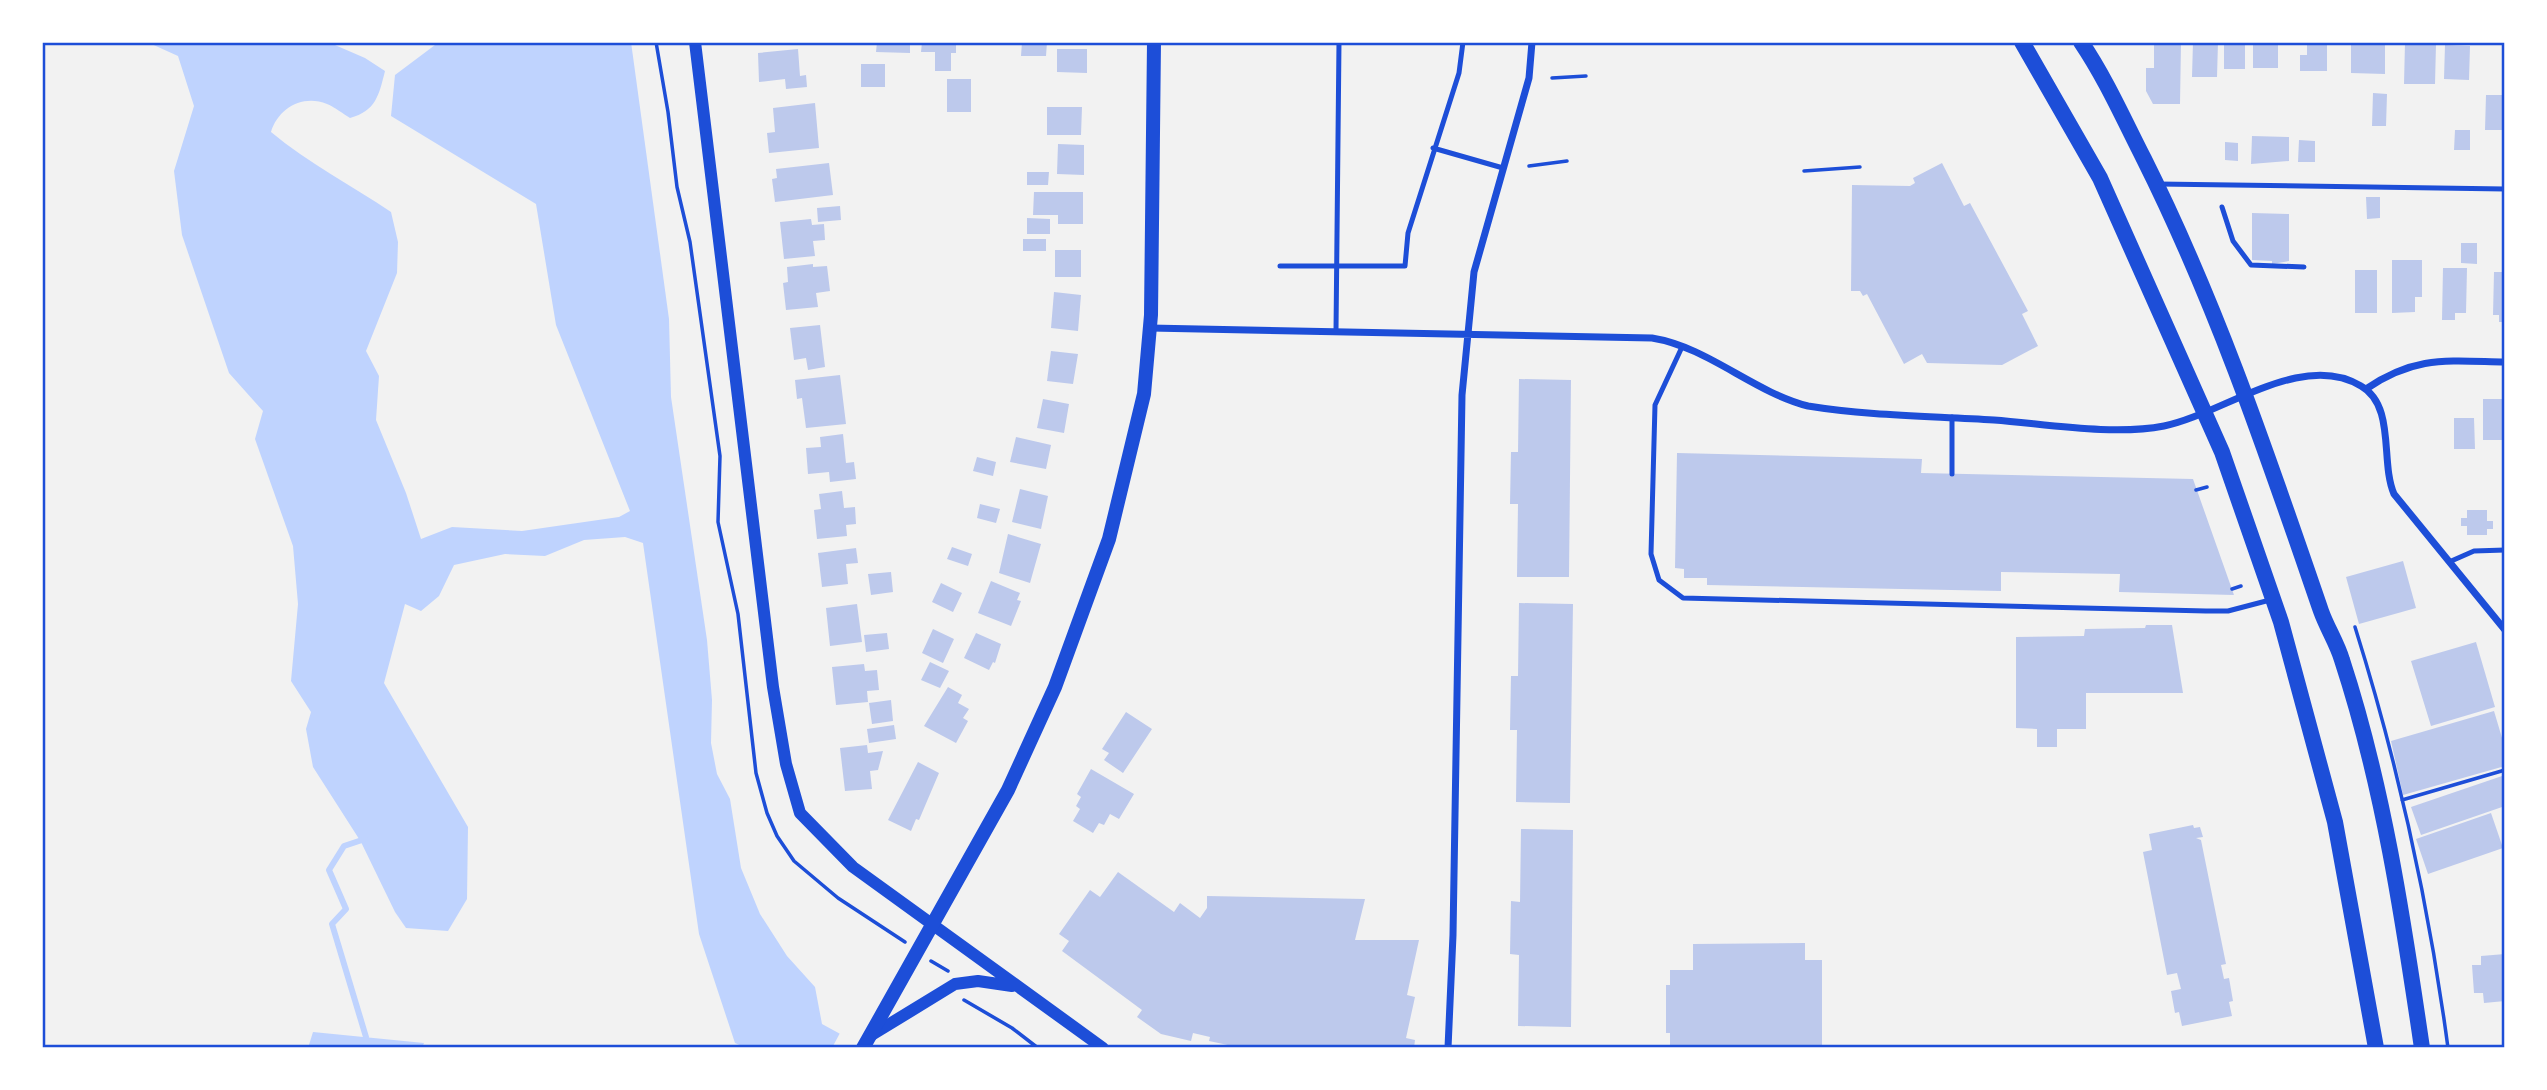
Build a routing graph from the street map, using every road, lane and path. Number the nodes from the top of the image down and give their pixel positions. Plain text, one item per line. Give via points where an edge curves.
1 (656, 42) edge
2 (695, 42) edge
3 (1154, 42) edge
4 (1339, 42) edge
5 (1463, 42) edge
6 (1532, 42) edge
7 (2022, 42) edge
8 (2081, 42) edge
9 (1586, 76) dead end
10 (1552, 78) dead end
11 (1433, 148) junction
12 (1567, 161) dead end
13 (1529, 166) dead end
14 (1860, 167) dead end
15 (1503, 168) junction
16 (1804, 170) dead end
17 (2156, 184) junction
18 (2505, 189) edge
19 (2222, 208) dead end
20 (1336, 265) junction
21 (1280, 266) dead end
22 (2304, 267) dead end
23 (1150, 328) junction
24 (1336, 331) junction
25 (1469, 332) junction
26 (1682, 347) junction
27 (2505, 362) edge
28 (2366, 389) junction
29 (2247, 396) junction
30 (2205, 413) junction
31 (1952, 417) junction
32 (1952, 474) dead end
33 (2207, 487) dead end
34 (2196, 490) dead end
35 (2505, 550) edge
36 (2449, 562) junction
37 (2241, 586) dead end
38 (2232, 589) dead end
39 (2273, 599) junction
40 (2505, 630) edge
41 (2505, 770) edge
42 (2402, 800) dead end
43 (930, 925) junction
44 (890, 929) dead end
45 (951, 959) dead end
46 (935, 964) dead end
47 (1016, 987) junction
48 (962, 999) dead end
49 (867, 1042) edge
50 (1038, 1048) edge
51 (1103, 1048) edge
52 (1448, 1048) edge
53 (2376, 1048) edge
54 (2422, 1048) edge

1 - 44 path via 720,456 718,522 738,614 756,773 777,836 794,861 838,898
2 - 43 street via 786,764 800,813 853,867
3 - 23 main road
4 - 20 lane
5 - 11 lane via 1459,74
6 - 15 street via 1529,78
7 - 30 main road via 2100,178
8 - 17 main road
9 - 10 path
11 - 15 lane
11 - 20 lane via 1409,233 1405,265
12 - 13 path
14 - 16 path
15 - 25 street via 1474,272
17 - 18 lane
17 - 29 main road via 2211,302
19 - 22 lane via 2233,241 2251,265
20 - 21 lane
20 - 24 lane
23 - 24 street
23 - 43 main road via 1140,416 1109,539 1075,639 1008,790
24 - 25 street
25 - 26 street via 1644,337
25 - 52 street via 1462,396
26 - 31 street via 1800,404
26 - 39 lane via 1655,405 1651,554 1659,580 1683,598 2206,611 2228,611
27 - 28 street via 2422,362
28 - 29 street via 2349,380 2318,375 2292,379
28 - 36 street via 2381,414 2393,494
29 - 30 street
29 - 54 main road via 2320,611 2342,658 2358,716 2400,904
30 - 31 street via 2138,429
30 - 39 main road
31 - 32 lane
33 - 34 path
35 - 36 lane via 2474,551
36 - 40 street
37 - 38 path
39 - 53 main road via 2335,822
41 - 42 path
43 - 47 street
43 - 49 main road
45 - 46 path via 945,967
47 - 49 street via 978,981 955,984
47 - 51 street
48 - 50 path

